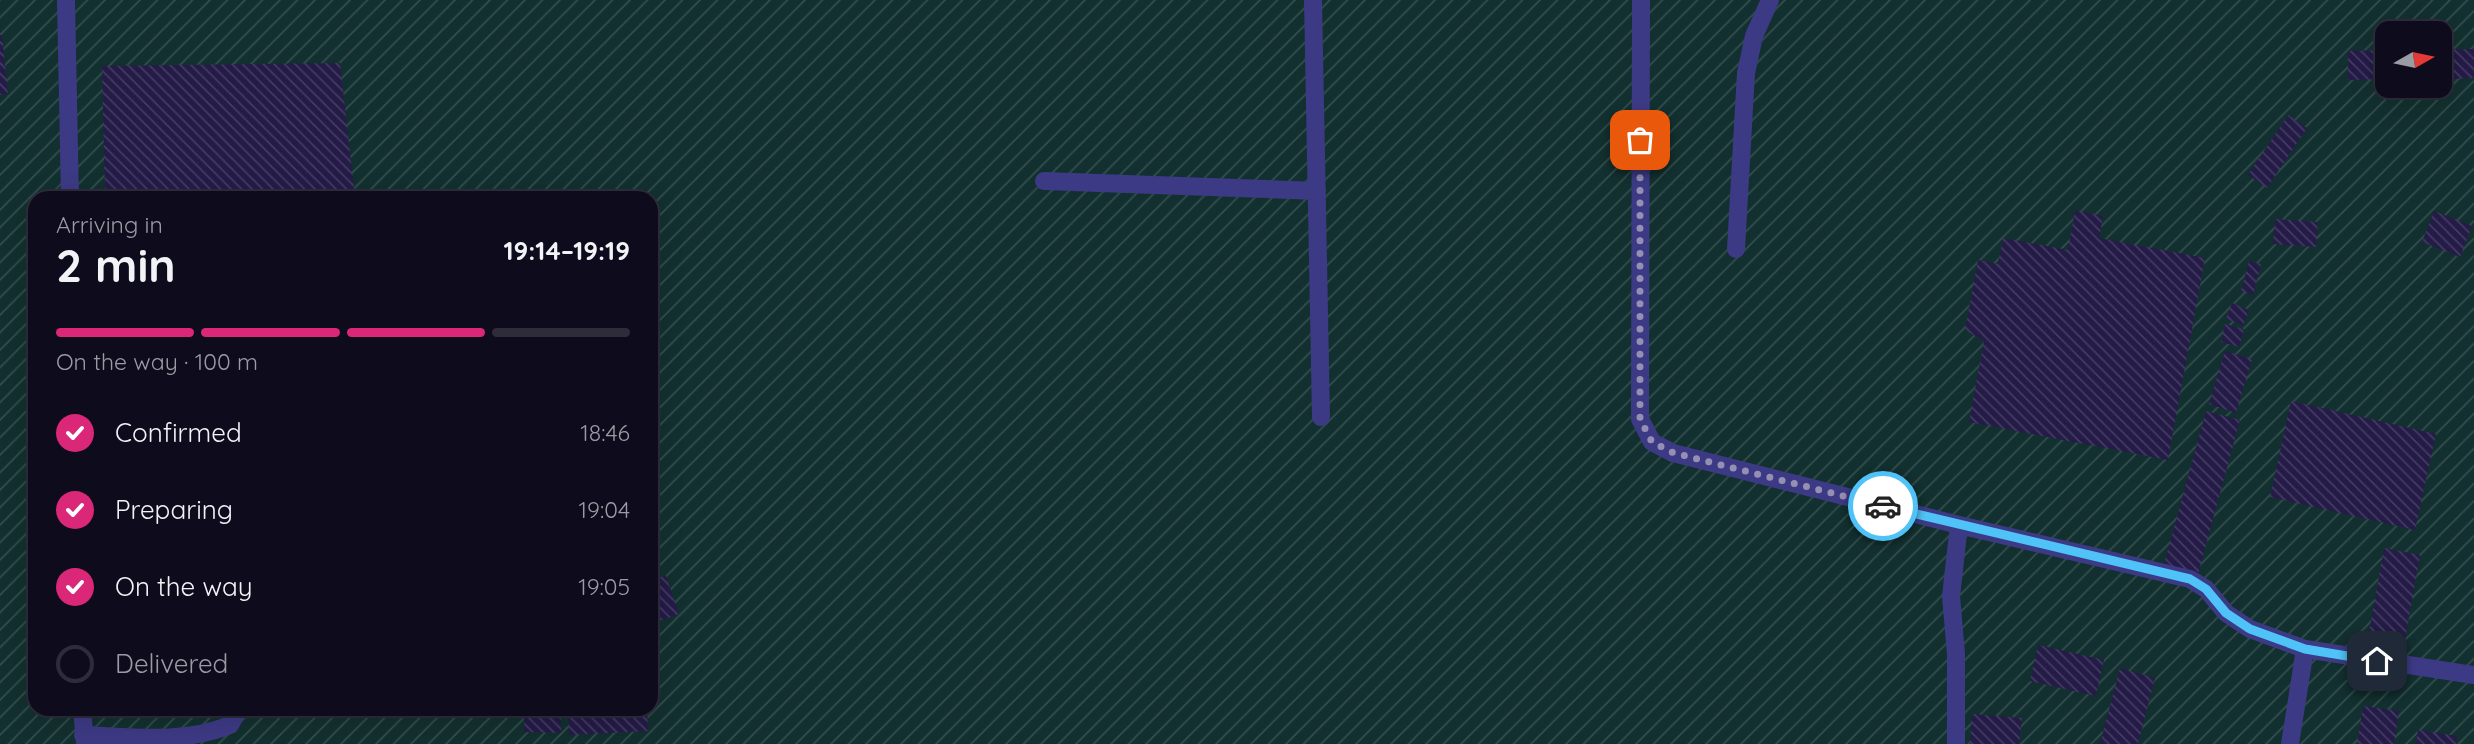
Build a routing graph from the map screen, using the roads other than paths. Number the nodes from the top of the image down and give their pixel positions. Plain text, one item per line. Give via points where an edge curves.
1 (66, 0) edge
2 (1313, 0) edge
3 (1641, 0) edge
4 (1770, 0) edge
5 (1044, 181) dead end
6 (70, 191) edge
7 (1317, 191) junction
8 (1735, 248) dead end
9 (1321, 417) dead end
10 (1959, 526) junction
11 (2305, 649) junction
12 (2474, 675) edge
13 (82, 716) edge
14 (236, 716) edge
15 (84, 739) edge
16 (1956, 744) edge
17 (2290, 744) edge

1 - 6 street
2 - 7 street
3 - 10 street via 1640,419 1652,442 1674,453
4 - 8 street via 1754,36 1746,73
5 - 7 street
7 - 9 street
10 - 11 street via 2190,579 2250,629
10 - 16 street via 1951,596
11 - 12 street
11 - 17 street
13 - 15 street
14 - 15 street via 230,725 209,734

